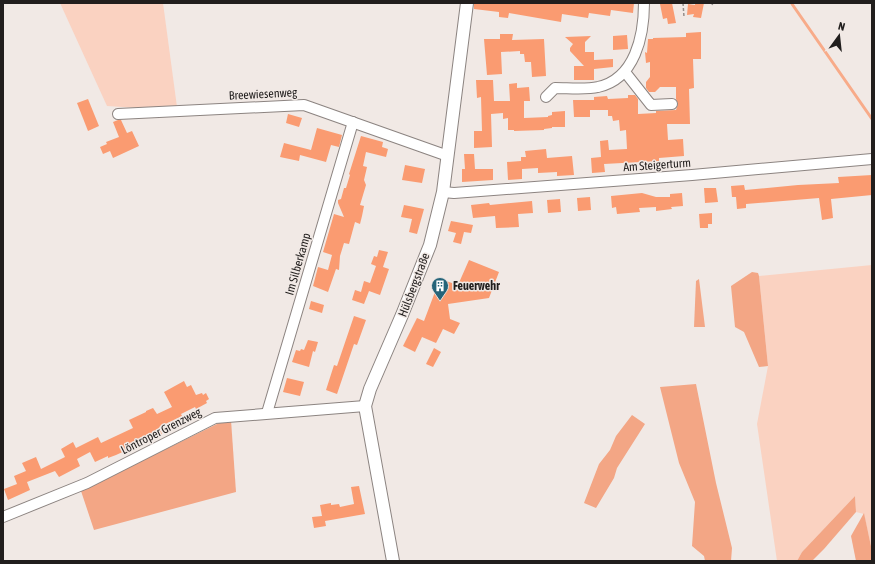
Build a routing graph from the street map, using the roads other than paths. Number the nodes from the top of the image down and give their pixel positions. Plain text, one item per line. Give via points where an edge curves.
1 (467, 3) edge
2 (644, 3) edge
3 (625, 72) junction
4 (546, 97) dead end
5 (672, 104) dead end
6 (118, 114) dead end
7 (353, 122) junction
8 (448, 156) junction
9 (872, 159) edge
10 (443, 192) junction
11 (365, 406) junction
12 (267, 413) junction
13 (3, 517) edge
14 (392, 561) edge

1 - 8 street, Hülsbergstraße
2 - 3 street via 641,36 636,54
3 - 4 street via 614,82 597,88 555,88
3 - 5 street via 651,105
6 - 7 street, Breewiesenweg via 304,105
7 - 8 street, Breewiesenweg
7 - 12 street, Im Silberkamp
8 - 10 street, Hülsbergstraße
9 - 10 street, Am Steigerturm via 685,176
10 - 11 street, Hülsbergstraße via 430,245
11 - 12 street, Löntroper Grenzweg
11 - 14 street, Hülsbergstraße
12 - 13 street, Löntroper Grenzweg via 215,418 87,483

